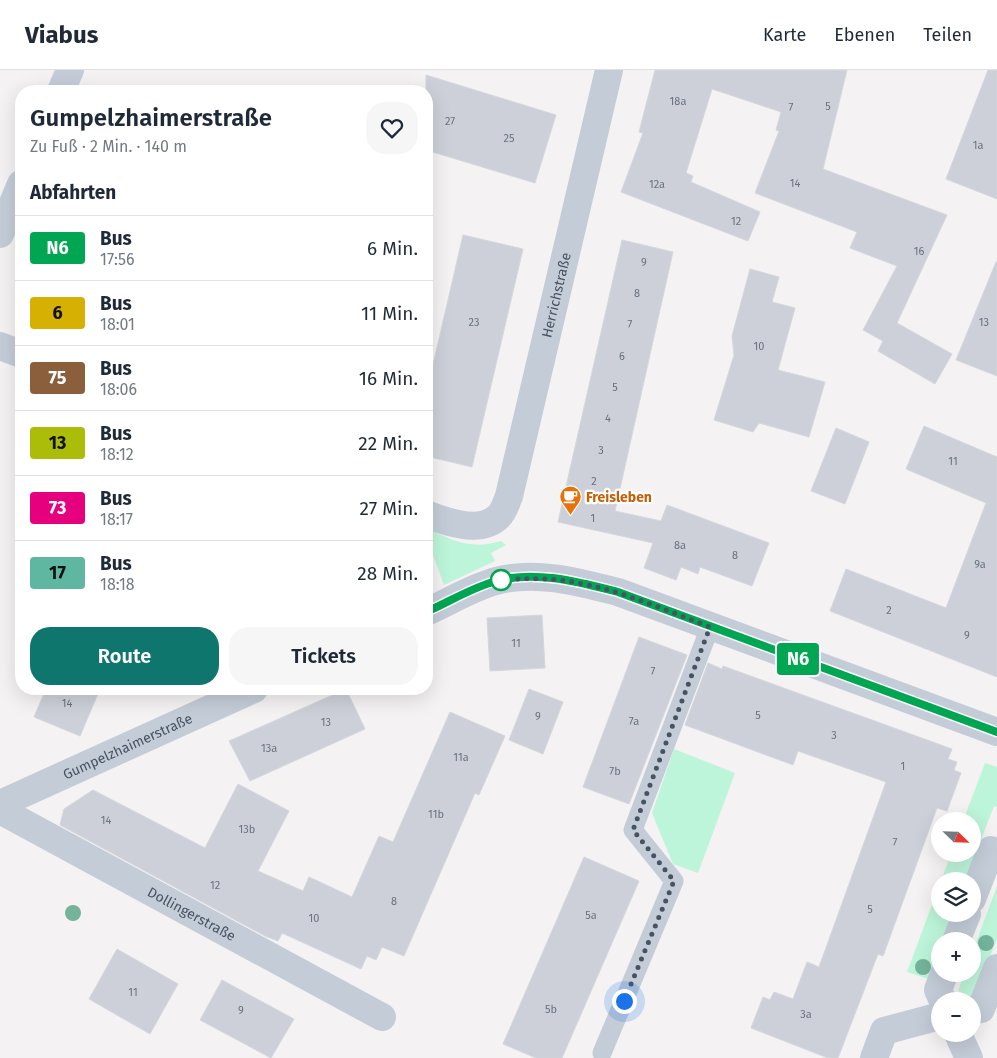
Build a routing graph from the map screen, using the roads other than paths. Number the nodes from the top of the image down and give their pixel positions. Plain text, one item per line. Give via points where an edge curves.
1 (70, 70) edge
2 (609, 70) edge
3 (63, 85) edge
4 (15, 198) edge
5 (0, 234) edge
6 (0, 346) edge
7 (15, 352) edge
8 (433, 517) edge
9 (433, 609) edge
10 (710, 627) junction
11 (241, 695) edge
12 (997, 732) edge
13 (0, 804) edge
14 (0, 810) edge
15 (997, 852) edge
16 (981, 876) edge
17 (997, 968) edge
18 (981, 1009) edge
19 (382, 1017) dead end
20 (931, 1019) edge
21 (962, 1042) edge
22 (602, 1053) dead end
23 (874, 1058) edge
24 (969, 1058) edge

1 - 3 street
2 - 8 street, Herrichstraße via 509,496 498,518 483,525
4 - 5 street
6 - 7 street
9 - 10 street via 496,581 526,577 572,580 618,592
10 - 12 street
10 - 22 lane via 633,830 674,881
11 - 13 street, Gumpelzhaimerstraße
14 - 19 street, Dollingerstraße
15 - 16 street via 991,850
17 - 18 street
20 - 23 street via 884,1032
21 - 24 street

